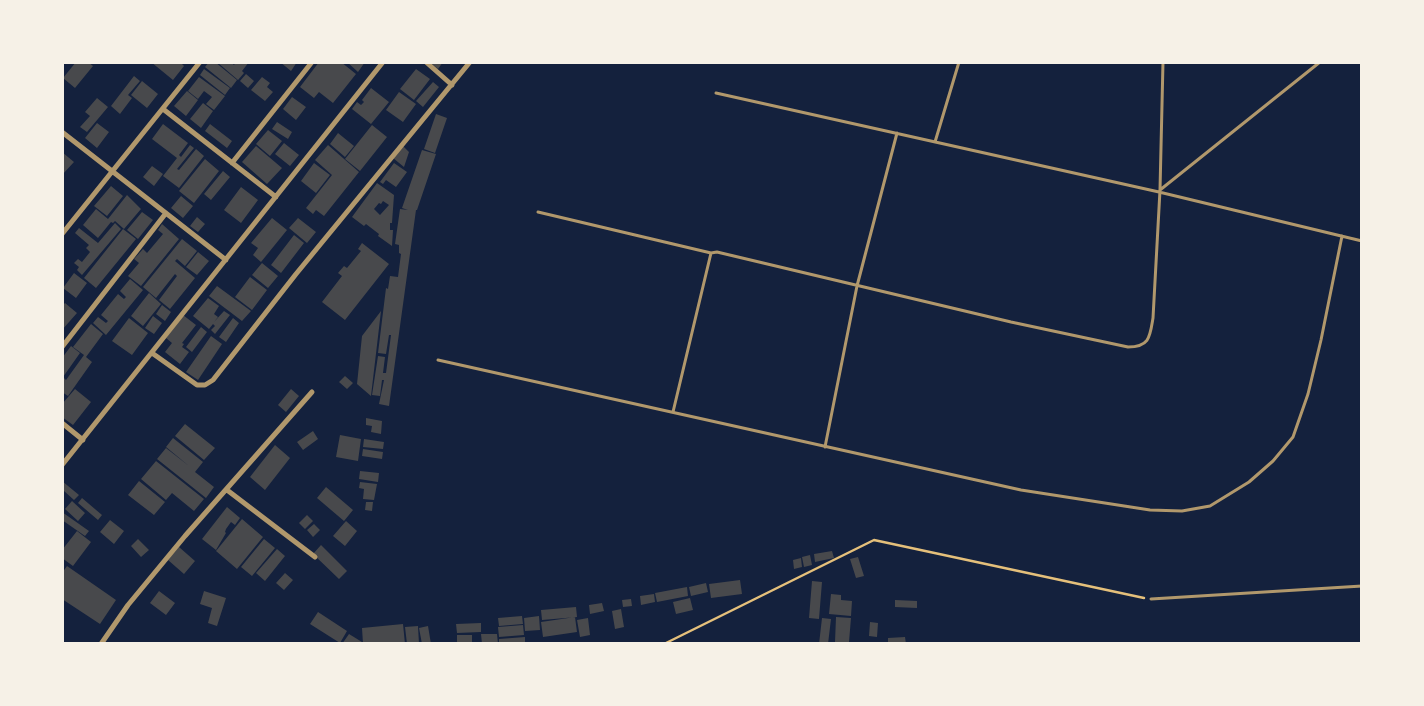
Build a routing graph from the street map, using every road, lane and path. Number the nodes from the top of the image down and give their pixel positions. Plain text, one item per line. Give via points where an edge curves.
1 (200, 62) edge
2 (312, 62) edge
3 (383, 62) edge
4 (426, 62) edge
5 (470, 62) edge
6 (959, 62) edge
7 (1163, 62) edge
8 (1320, 62) edge
9 (452, 85) junction
10 (716, 93) dead end
11 (163, 109) junction
12 (62, 132) edge
13 (897, 133) junction
14 (935, 142) junction
15 (232, 163) junction
16 (112, 171) junction
17 (1159, 191) junction
18 (276, 197) junction
19 (538, 212) dead end
20 (166, 213) junction
21 (62, 234) edge
22 (1342, 236) junction
23 (1362, 240) edge
24 (711, 253) junction
25 (226, 260) junction
26 (857, 286) junction
27 (62, 347) edge
28 (152, 353) junction
29 (438, 360) dead end
30 (312, 392) dead end
31 (673, 412) junction
32 (62, 423) edge
33 (83, 440) junction
34 (825, 447) junction
35 (62, 465) edge
36 (227, 490) junction
37 (314, 557) dead end
38 (1362, 586) edge
39 (1151, 599) joint
40 (101, 644) edge
41 (664, 644) edge

1 - 11 street
2 - 15 street
3 - 18 street
4 - 9 street
5 - 9 street
6 - 14 lane
7 - 17 lane
8 - 17 lane
9 - 28 street via 213,380 197,385
10 - 13 lane
11 - 15 street
11 - 16 street
12 - 16 street
13 - 14 lane
13 - 26 lane
14 - 17 lane
15 - 18 street
16 - 20 street
16 - 21 street
17 - 22 lane
17 - 26 lane via 1153,318 1150,335 1139,347 1011,322
18 - 25 street
19 - 24 lane
20 - 25 street
20 - 27 street
22 - 23 lane
22 - 34 lane via 1319,349 1293,437 1249,482 1210,506 1182,511 1102,504 1021,490
24 - 26 lane
24 - 31 lane
25 - 28 street
26 - 34 lane
28 - 33 street
29 - 31 lane
30 - 36 street
31 - 34 lane
32 - 33 street
33 - 35 street
36 - 37 street
36 - 40 street via 128,605
38 - 39 lane
39 - 41 path via 874,540

